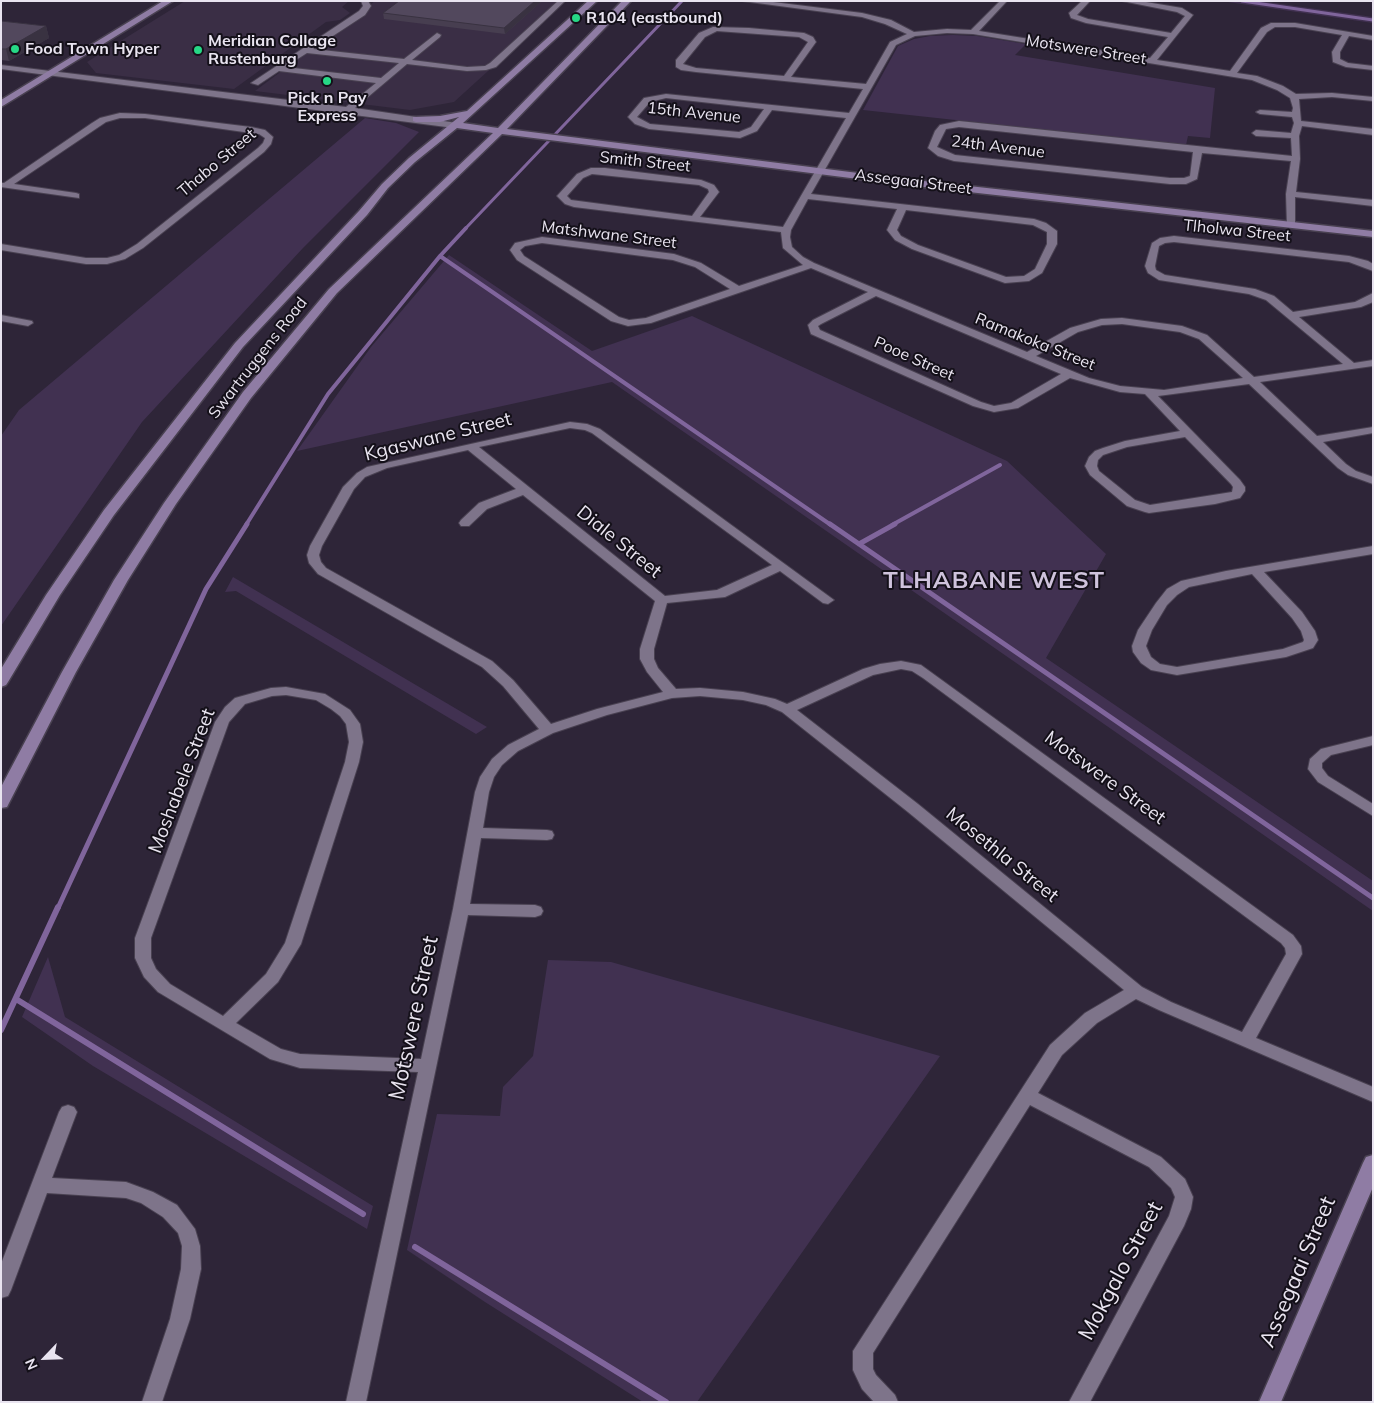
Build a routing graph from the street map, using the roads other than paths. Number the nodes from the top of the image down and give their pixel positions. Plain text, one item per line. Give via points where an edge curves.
1 (169, 1) edge
2 (364, 1) edge
3 (562, 1) edge
4 (593, 1) edge
5 (627, 1) edge
6 (745, 1) edge
7 (1004, 1) edge
8 (1087, 1) edge
9 (1125, 1) edge
10 (973, 32) junction
11 (913, 34) junction
12 (437, 35) dead end
13 (1172, 35) junction
14 (1346, 35) junction
15 (1373, 38) edge
16 (305, 50) junction
17 (406, 61) junction
18 (1152, 61) junction
19 (1, 68) edge
20 (277, 68) junction
21 (1373, 68) edge
22 (51, 74) junction
23 (1232, 74) junction
24 (786, 79) junction
25 (383, 81) junction
26 (255, 83) dead end
27 (867, 87) junction
28 (1294, 97) junction
29 (1373, 99) edge
30 (1, 104) edge
31 (769, 108) junction
32 (348, 110) junction
33 (472, 111) junction
34 (516, 112) junction
35 (1260, 112) dead end
36 (850, 116) junction
37 (416, 119) junction
38 (1297, 119) junction
39 (454, 125) junction
40 (500, 131) junction
41 (1373, 132) edge
42 (1256, 133) dead end
43 (1295, 136) junction
44 (544, 137) junction
45 (437, 139) junction
46 (1198, 150) junction
47 (1296, 159) junction
48 (819, 171) junction
49 (3, 185) edge
50 (1291, 194) junction
51 (76, 196) dead end
52 (805, 196) junction
53 (1373, 203) edge
54 (902, 208) junction
55 (694, 219) junction
56 (1290, 224) junction
57 (786, 230) junction
58 (1373, 234) edge
59 (1, 247) edge
60 (811, 265) junction
61 (1373, 268) edge
62 (737, 289) junction
63 (876, 292) junction
64 (1373, 296) edge
65 (1292, 314) junction
66 (1, 318) edge
67 (28, 323) dead end
68 (1030, 356) junction
69 (1373, 363) edge
70 (1352, 366) junction
71 (1070, 373) junction
72 (1252, 381) junction
73 (1149, 393) junction
74 (1373, 430) edge
75 (1188, 433) junction
76 (1316, 440) junction
77 (471, 447) junction
78 (1373, 481) edge
79 (524, 490) junction
80 (465, 523) dead end
81 (1373, 550) edge
82 (780, 566) junction
83 (1255, 570) junction
84 (662, 600) junction
85 (828, 600) dead end
86 (1, 682) edge
87 (672, 694) junction
88 (787, 709) junction
89 (602, 712) joint
90 (548, 730) junction
91 (1373, 740) edge
92 (1, 802) edge
93 (1373, 811) edge
94 (476, 833) junction
95 (547, 834) dead end
96 (461, 908) junction
97 (535, 911) dead end
98 (1136, 991) junction
99 (225, 1024) junction
100 (1246, 1040) junction
101 (426, 1066) junction
102 (1373, 1095) edge
103 (1028, 1096) junction
104 (68, 1112) dead end
105 (1373, 1163) edge
106 (42, 1185) junction
107 (1, 1290) edge
108 (152, 1402) edge
109 (356, 1402) edge
110 (888, 1402) edge
111 (1079, 1402) edge
112 (1270, 1402) edge

1 - 22 main road
2 - 16 street via 367,6 362,13
3 - 17 street via 486,68 467,69
4 - 33 main road, Swartruggens Road
5 - 34 main road, Swartruggens Road
6 - 11 street via 862,15 888,22
7 - 10 street
8 - 13 street via 1073,13 1074,16 1086,21
9 - 13 street via 1188,14
10 - 11 street, Motswere Street
10 - 18 street, Motswere Street
11 - 27 street, Motswere Street via 893,44
12 - 17 street
13 - 18 street
14 - 15 street
14 - 21 street via 1336,52 1336,60 1346,65
14 - 23 street via 1287,24 1269,26
16 - 17 street
16 - 20 street
17 - 25 street
18 - 23 street, Motswere Street
19 - 22 street
20 - 25 street
20 - 26 street
22 - 30 main road
22 - 32 street
23 - 28 street, Motswere Street via 1270,83
24 - 24 street via 696,70 679,66 679,62 702,36 716,29 810,39 812,42
24 - 27 street
25 - 32 street
27 - 36 street, Motswere Street
28 - 29 street via 1332,95
28 - 38 street
31 - 31 street, 15th Avenue via 754,129 740,134 649,126 632,117 644,102 658,96
31 - 36 street, 15th Avenue
32 - 37 street
33 - 37 main road via 440,119
33 - 39 main road, Swartruggens Road
34 - 40 main road, Swartruggens Road
34 - 44 main road via 515,123
35 - 38 street
36 - 48 street, Motswere Street
37 - 39 street
37 - 45 main road via 438,128
38 - 41 street
38 - 43 street
39 - 40 main road, Assegaai Street
39 - 45 main road, Swartruggens Road
40 - 44 main road, Assegaai Street
40 - 92 main road, Swartruggens Road via 333,291 247,395 170,503 121,580
42 - 43 street
43 - 47 street
44 - 48 main road, Assegaai Street
45 - 86 main road, Swartruggens Road via 385,186 227,360 109,513 53,595
46 - 46 street, 24th Avenue via 1194,177 1178,182 954,158 932,148 939,131 959,124
46 - 47 street, 24th Avenue
47 - 50 street
48 - 52 street
48 - 56 main road, Assegaai Street
49 - 51 street, Thabo Street
49 - 59 street, Thabo Street via 95,125 120,115 251,130 269,137 261,150 122,257 92,261
50 - 53 street
50 - 56 street
52 - 54 street
52 - 57 street
54 - 54 street via 1034,222 1052,231 1052,244 1039,271 1026,279 1005,280 898,238 892,230
55 - 55 street, Smith Street via 574,204 562,196 580,176 591,171 701,183 714,192
55 - 57 street, Smith Street
56 - 58 main road, Assegaai Street
57 - 60 street, Ramakoka Street via 784,237 788,248
60 - 62 street, Matshwane Street
60 - 63 street, Ramakoka Street
61 - 65 street, Tlholwa Street via 1349,259 1181,239 1163,240 1155,245 1150,266 1156,276 1260,294
62 - 62 street, Matshwane Street via 647,321 628,323 615,319 520,258 515,250 518,245 542,240 674,257 698,265
63 - 68 street, Ramakoka Street
63 - 71 street, Pooe Street via 817,322 813,325 815,332 994,409 1014,406
64 - 65 street via 1357,305
65 - 70 street, Tlholwa Street
66 - 67 street
68 - 71 street, Ramakoka Street
68 - 72 street via 1083,326 1122,322 1182,329 1203,337
69 - 70 street, Ramakoka Street
70 - 72 street, Ramakoka Street
71 - 73 street, Ramakoka Street via 1102,385
72 - 73 street, Ramakoka Street
72 - 76 street
73 - 75 street
74 - 76 street
75 - 75 street via 1240,487 1236,495 1149,509 1131,503 1112,490 1091,466 1099,454 1114,447
76 - 78 street via 1342,466
77 - 79 street, Diale Street
77 - 82 street, Kgaswane Street via 570,424 587,427
77 - 90 street, Kgaswane Street via 360,474 349,487 316,546 313,554 315,563 329,575 487,664 508,683
79 - 80 street via 483,506
79 - 84 street, Diale Street
81 - 83 street
82 - 84 street via 720,594
82 - 85 street, Kgaswane Street
83 - 83 street via 1185,584 1172,592 1145,630 1139,646 1146,660 1156,667 1177,671 1286,653 1308,645 1311,640 1308,631 1297,615
84 - 87 street, Diale Street via 646,649 647,659
87 - 88 street, Mosethla Street via 724,693 770,702
87 - 89 street, Mosethla Street
88 - 98 street, Mosethla Street
88 - 100 street, Motswere Street via 885,666 916,668 928,675 1287,939 1294,954
89 - 90 street, Motswere Street
90 - 94 street, Motswere Street via 513,748 497,762 482,792
91 - 93 street via 1326,752 1315,762 1315,769 1323,779
94 - 95 street
94 - 96 street, Motswere Street
96 - 97 street
96 - 101 street, Motswere Street
98 - 100 street, Mosethla Street
98 - 103 street via 1072,1033 1056,1050
99 - 99 street, Moshabele Street via 164,988 150,973 143,958 143,938 222,722 230,710 240,701 271,692 286,691 320,697 345,713 353,724 356,742 352,762 293,944 272,978
99 - 101 street, Moshabele Street via 276,1054 300,1061
100 - 102 street, Mosethla Street
101 - 109 street, Motswere Street
103 - 110 street via 862,1351 863,1370 869,1382
103 - 111 street, Mokgalo Street via 1155,1162 1179,1184 1184,1197 1177,1220
104 - 106 street
105 - 112 main road, Assegaai Street
106 - 107 street
106 - 108 street via 126,1190 147,1197 170,1211 186,1229 192,1269 180,1319

